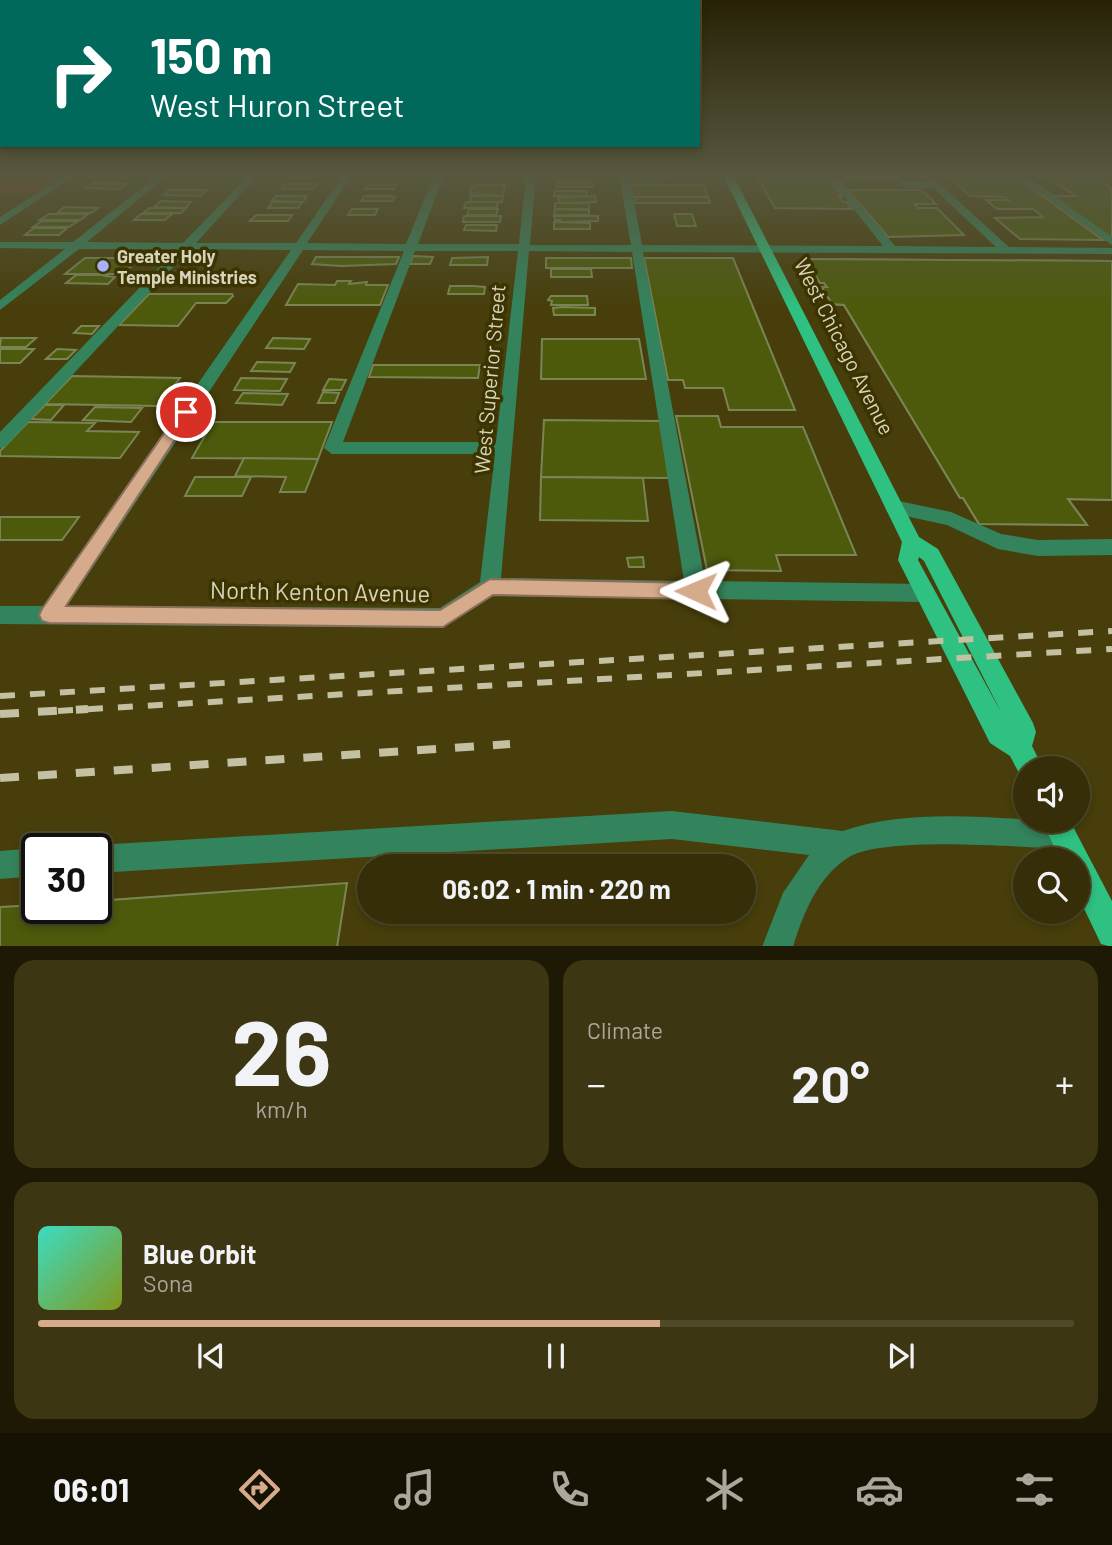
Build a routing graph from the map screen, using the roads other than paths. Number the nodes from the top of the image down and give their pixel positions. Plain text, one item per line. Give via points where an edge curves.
1 (109, 219) edge
2 (212, 219) edge
3 (318, 219) edge
4 (422, 219) edge
5 (526, 219) edge
6 (632, 219) edge
7 (750, 219) edge
8 (867, 219) edge
9 (973, 219) edge
10 (1079, 219) edge
11 (1112, 243) edge
12 (0, 245) edge
13 (76, 245) junction
14 (187, 245) junction
15 (299, 246) junction
16 (412, 246) junction
17 (523, 246) junction
18 (637, 247) junction
19 (764, 247) junction
20 (890, 248) junction
21 (1006, 250) junction
22 (1112, 251) edge
23 (0, 306) edge
24 (0, 442) edge
25 (503, 448) junction
26 (894, 507) junction
27 (912, 542) junction
28 (1112, 547) edge
29 (490, 587) junction
30 (696, 591) junction
31 (925, 593) junction
32 (0, 614) edge
33 (49, 615) junction
34 (1022, 756) edge
35 (1024, 756) edge
36 (1065, 838) edge
37 (843, 845) junction
38 (112, 858) edge
39 (21, 863) edge
40 (0, 865) edge
41 (1090, 889) edge
42 (1112, 933) edge
43 (777, 946) edge

1 - 13 street
2 - 14 street
3 - 15 street
4 - 16 street
5 - 17 street, West Superior Street
6 - 18 street
7 - 19 main road, West Chicago Avenue
8 - 20 street
9 - 21 street
10 - 11 street
12 - 13 street
13 - 14 street
13 - 23 street
14 - 15 street
14 - 24 street
15 - 16 street
15 - 33 street
16 - 17 street
16 - 25 street via 332,448
17 - 18 street
17 - 25 street, West Superior Street
18 - 19 street
18 - 30 street
19 - 20 street
19 - 26 main road, West Chicago Avenue
20 - 21 street
21 - 22 street
25 - 29 street, West Superior Street
26 - 27 main road, West Chicago Avenue
26 - 28 street via 951,519 998,541 1038,548
27 - 31 main road, West Chicago Avenue via 908,559
27 - 35 main road, West Chicago Avenue via 931,555 1024,732
29 - 30 street
29 - 33 street, North Kenton Avenue via 443,618
30 - 31 street
31 - 34 main road, West Chicago Avenue via 999,734
32 - 33 street, North Kenton Avenue
36 - 37 street via 923,833 876,835
37 - 38 street via 672,825
37 - 43 street via 815,868
39 - 40 street
41 - 42 main road

